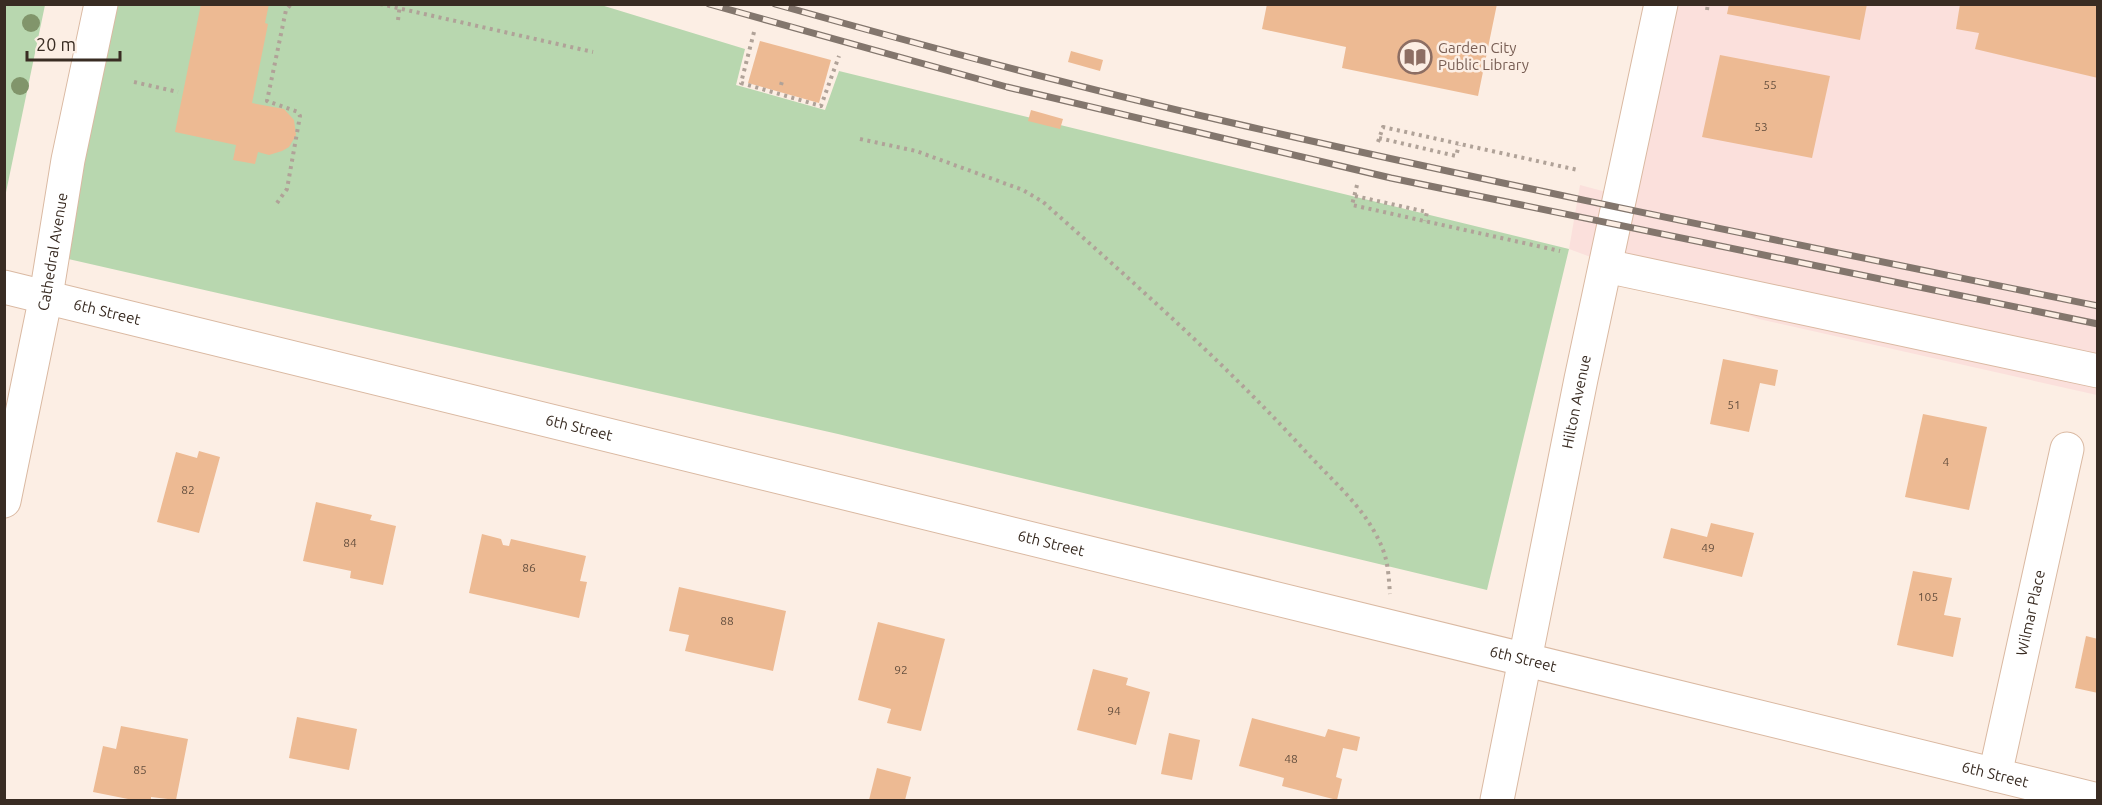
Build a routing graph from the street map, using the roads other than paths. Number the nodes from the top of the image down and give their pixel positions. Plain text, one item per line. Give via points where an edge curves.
1 (101, 4) edge
2 (1661, 4) edge
3 (1606, 266) junction
4 (4, 287) edge
5 (46, 296) junction
6 (2097, 371) edge
7 (2067, 449) dead end
8 (4, 501) edge
9 (1526, 660) junction
10 (1995, 775) junction
11 (2097, 800) edge
12 (1497, 801) edge

1 - 5 street, Cathedral Avenue via 68,160
2 - 3 street, Hilton Avenue
3 - 6 street
3 - 9 street, Hilton Avenue
4 - 5 street, 6th Street
5 - 8 street, Cathedral Avenue
5 - 9 street, 6th Street
7 - 10 street, Wilmar Place
9 - 10 street, 6th Street
9 - 12 street, Hilton Avenue
10 - 11 street, 6th Street

